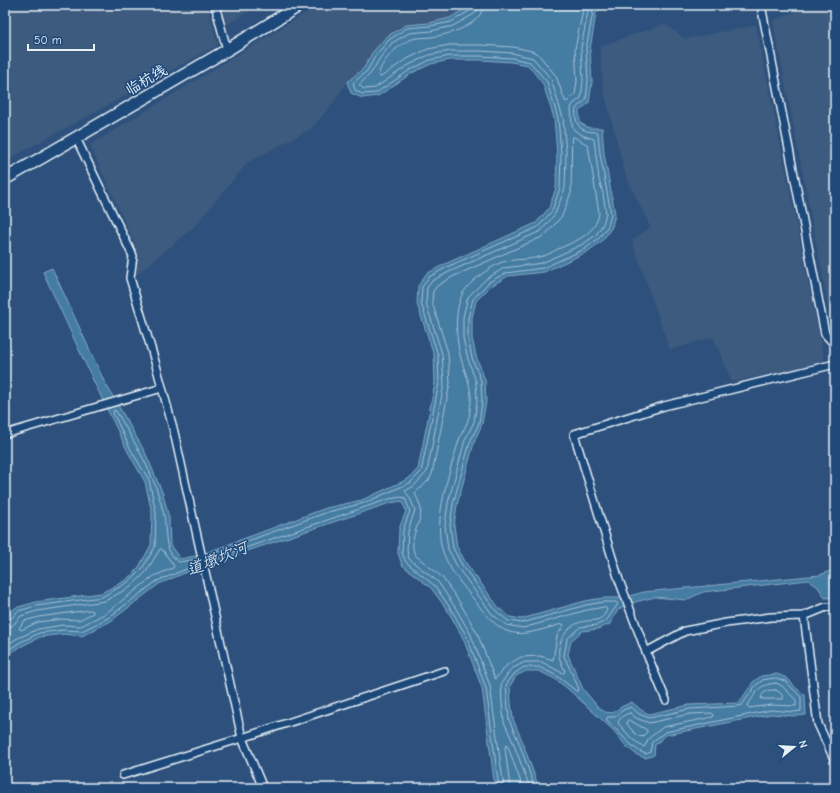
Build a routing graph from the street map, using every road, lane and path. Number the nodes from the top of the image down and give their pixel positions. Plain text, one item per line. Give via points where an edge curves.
1 (215, 5) edge
2 (300, 5) edge
3 (761, 5) edge
4 (227, 50) junction
5 (76, 138) junction
6 (5, 180) edge
7 (835, 345) edge
8 (835, 364) edge
9 (162, 388) junction
10 (5, 434) edge
11 (835, 607) edge
12 (804, 616) junction
13 (646, 652) junction
14 (444, 671) dead end
15 (666, 700) dead end
16 (242, 738) junction
17 (835, 761) edge
18 (123, 775) dead end
19 (263, 788) edge

1 - 4 street
2 - 4 street, 临杭线
3 - 7 street via 825,334
4 - 5 street, 临杭线
5 - 6 street, 临杭线
5 - 9 street via 133,256 130,278
8 - 13 street via 664,406 574,434 619,580
9 - 10 street
9 - 16 street
11 - 12 street via 826,607
12 - 13 street via 771,617 685,631
12 - 17 street via 818,724
13 - 15 street
14 - 16 street
16 - 18 street
16 - 19 street

